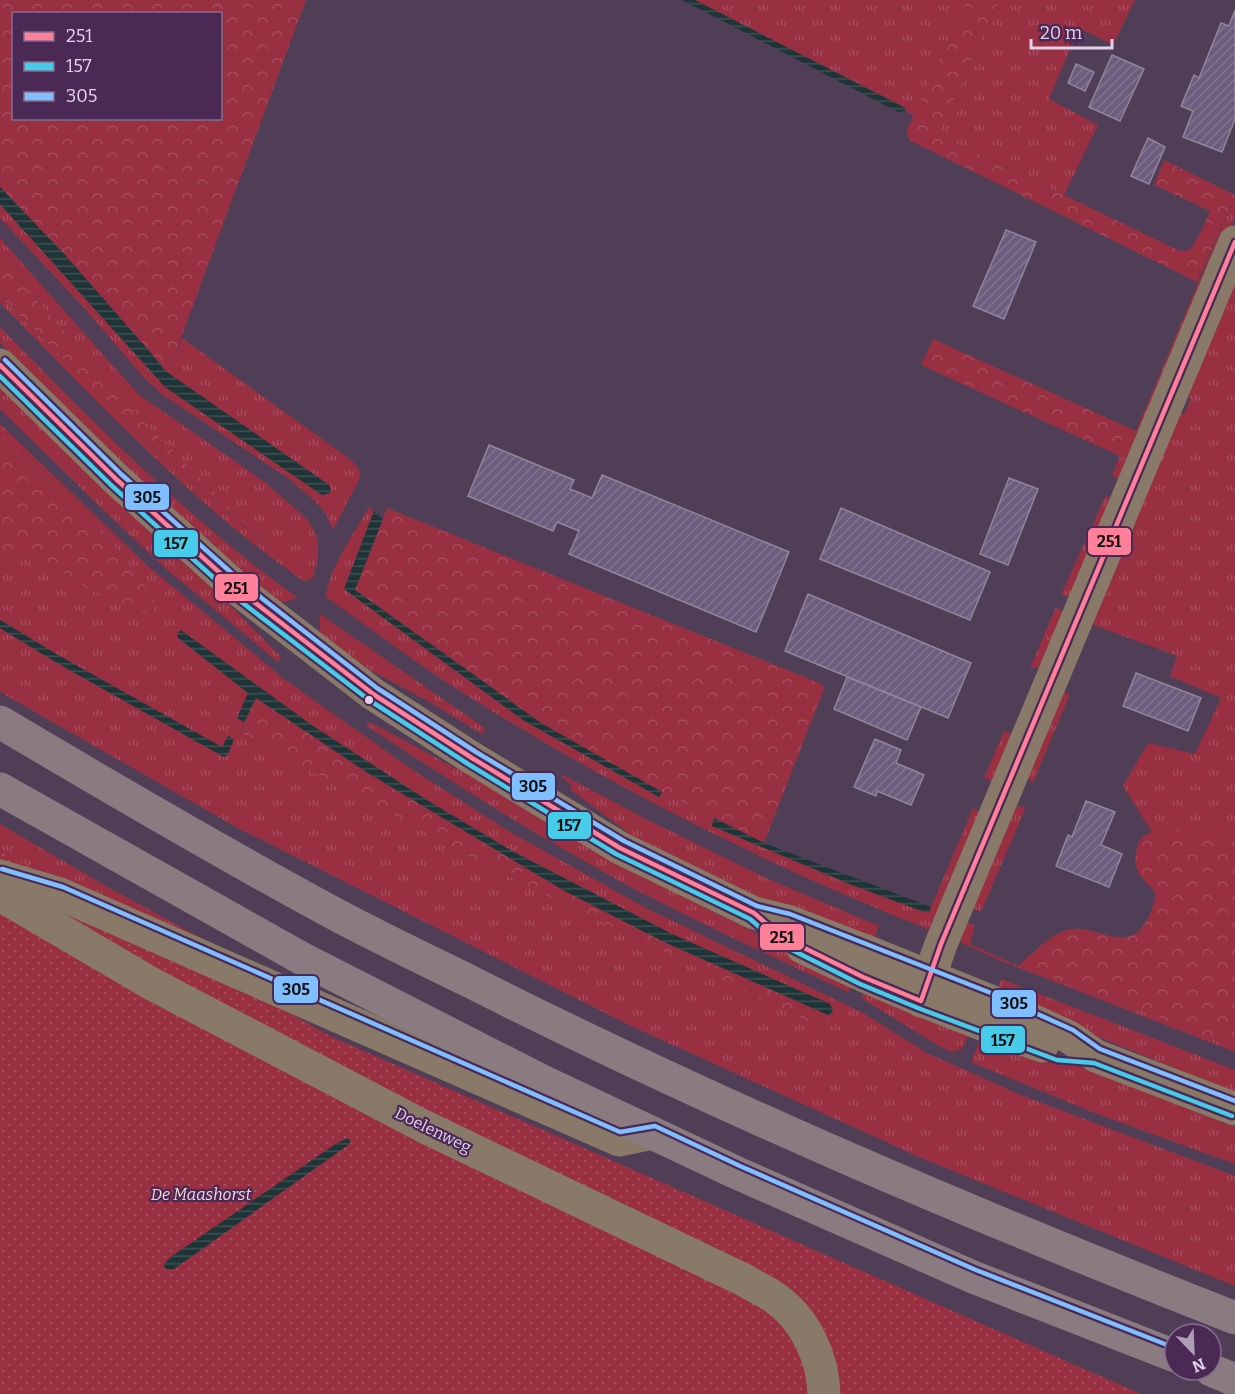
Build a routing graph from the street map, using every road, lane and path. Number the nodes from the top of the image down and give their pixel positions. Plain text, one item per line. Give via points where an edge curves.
1 (1235, 242) edge
2 (0, 365) edge
3 (0, 722) edge
4 (0, 789) edge
5 (0, 876) edge
6 (0, 895) edge
7 (925, 989) junction
8 (1235, 1109) edge
9 (652, 1133) junction
10 (1235, 1318) edge
11 (1163, 1351) edge
12 (824, 1394) edge

1 - 7 street
2 - 7 street via 116,479 240,591 374,694 620,848 754,913 782,937 863,977
3 - 10 highway via 156,815 338,915 584,1039 796,1137
4 - 9 highway via 301,958
5 - 9 street via 60,894 619,1140
6 - 12 street, Doelenweg via 152,984 412,1120 776,1298 798,1319 817,1353
7 - 8 street via 1060,1053 1096,1056
9 - 11 highway via 974,1277

